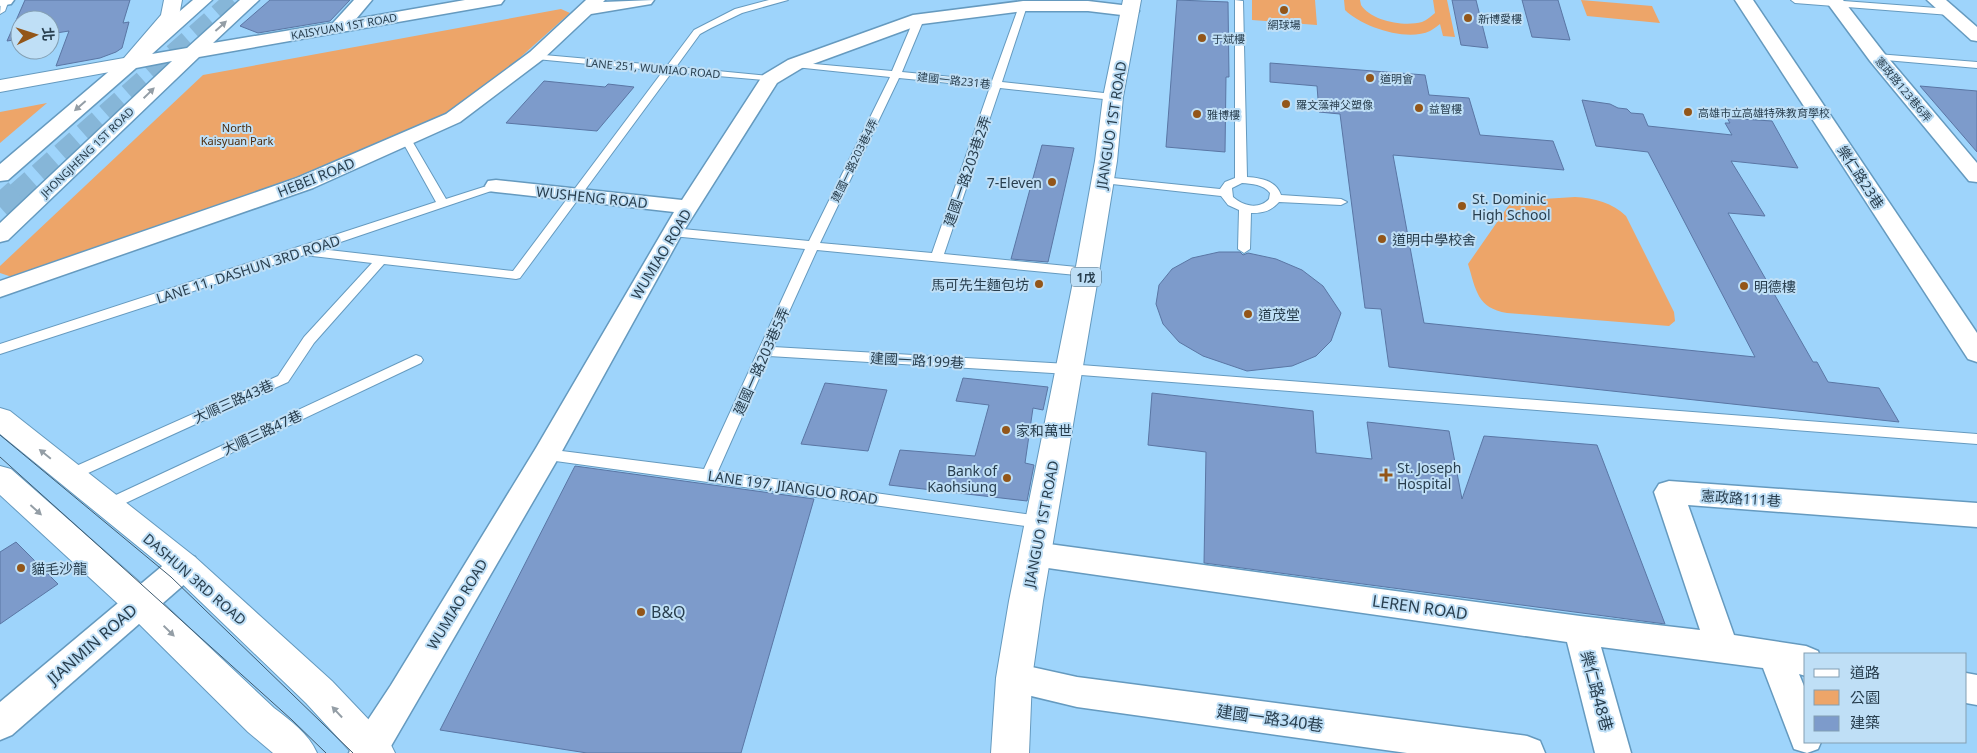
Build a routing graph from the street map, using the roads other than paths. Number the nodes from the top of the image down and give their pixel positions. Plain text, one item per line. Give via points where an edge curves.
1 (5, 0) edge
2 (173, 0) edge
3 (203, 0) edge
4 (250, 0) edge
5 (363, 0) edge
6 (495, 0) edge
7 (645, 0) edge
8 (784, 0) edge
9 (1744, 0) edge
10 (1795, 0) edge
11 (1936, 0) edge
12 (0, 1) edge
13 (1239, 1) dead end
14 (1835, 2) edge
15 (590, 5) edge
16 (1131, 5) edge
17 (1023, 6) junction
18 (0, 11) edge
19 (1950, 12) junction
20 (150, 13) dead end
21 (920, 19) junction
22 (338, 27) junction
23 (1977, 36) edge
24 (192, 52) junction
25 (536, 56) junction
26 (1877, 57) junction
27 (130, 63) junction
28 (795, 64) junction
29 (1977, 65) edge
30 (175, 69) junction
31 (670, 69) junction
32 (896, 74) junction
33 (770, 79) junction
34 (996, 85) junction
35 (0, 86) edge
36 (1113, 97) junction
37 (406, 139) junction
38 (0, 175) tunnel mouth
39 (1977, 176) edge
40 (1103, 180) junction
41 (1241, 180) junction
42 (496, 186) joint
43 (1225, 193) junction
44 (576, 195) junction
45 (1277, 198) junction
46 (1341, 202) dead end
47 (442, 204) junction
48 (688, 207) junction
49 (1245, 208) junction
50 (672, 232) junction
51 (0, 235) edge
52 (813, 245) junction
53 (1244, 249) dead end
54 (303, 251) junction
55 (938, 257) junction
56 (381, 260) junction
57 (1087, 272) junction
58 (0, 289) edge
59 (0, 349) edge
60 (765, 351) junction
61 (1977, 353) edge
62 (416, 360) dead end
63 (1068, 369) junction
64 (0, 418) edge
65 (1977, 439) edge
66 (546, 455) junction
67 (70, 475) junction
68 (708, 476) junction
69 (0, 477) edge
70 (108, 505) junction
71 (1977, 514) edge
72 (1037, 538) junction
73 (184, 566) junction
74 (140, 603) junction
75 (1580, 630) junction
76 (1722, 647) junction
77 (1791, 658) edge
78 (1014, 678) junction
79 (0, 724) edge
80 (1804, 726) edge
81 (371, 751) edge
82 (298, 753) edge
83 (1010, 753) edge
84 (1527, 753) edge
85 (1614, 753) edge

1 - 12 street
1 - 18 lane
2 - 27 street via 170,16
3 - 27 street
24 -> 4 street, JHONGJHENG 1ST ROAD
5 - 22 street
6 - 22 street, KAISYUAN 1ST ROAD
7 - 15 street
8 - 31 lane via 755,4 720,18 697,32
9 - 61 street, 樂仁路23巷
10 - 14 lane
11 - 19 street
13 - 41 lane
14 - 19 lane
14 - 26 street, 憲政路123巷6弄
15 - 25 street, HEBEI ROAD
16 - 17 street, WUMIAO ROAD
16 - 36 street, JIANGUO 1ST ROAD / 1戊
17 - 21 street, WUMIAO ROAD
17 - 34 lane, 建國一路203巷2弄
19 - 23 street
20 - 27 street
21 - 28 street, WUMIAO ROAD
21 - 32 lane, 建國一路203巷4弄
22 - 24 street, KAISYUAN 1ST ROAD
24 - 27 street, KAISYUAN 1ST ROAD
24 - 30 street, JHONGJHENG 1ST ROAD
25 - 31 lane, LANE 251, WUMIAO ROAD
25 - 37 street, HEBEI ROAD via 453,118
26 - 29 lane
26 - 39 street, 憲政路123巷6弄
27 - 30 street
27 - 35 street
27 -> 38 street
28 - 32 lane, 建國一路231巷
28 - 33 street, WUMIAO ROAD
51 -> 30 street, JHONGJHENG 1ST ROAD
31 - 33 lane, LANE 251, WUMIAO ROAD
31 - 44 lane
32 - 34 lane, 建國一路231巷
32 - 52 lane, 建國一路203巷4弄
33 - 48 street, WUMIAO ROAD
34 - 36 lane, 建國一路231巷
34 - 55 lane, 建國一路203巷2弄
36 - 40 street, JIANGUO 1ST ROAD / 1戊
37 - 47 lane
37 - 58 street, HEBEI ROAD via 305,184
40 - 43 lane
40 - 57 street, JIANGUO 1ST ROAD / 1戊
41 - 43 lane via 1229,184
41 - 45 lane via 1265,184
42 - 44 street, WUSHENG ROAD
42 - 47 lane, LANE 11, DASHUN 3RD ROAD
43 - 49 lane via 1231,202
44 - 48 street, WUSHENG ROAD
44 - 56 lane via 516,275
45 - 46 lane
45 - 49 lane via 1262,209
47 - 54 lane, LANE 11, DASHUN 3RD ROAD
48 - 50 street, WUMIAO ROAD
49 - 53 lane
50 - 52 lane
50 - 66 street, WUMIAO ROAD
52 - 55 lane
52 - 60 lane, 建國一路203巷5弄
54 - 56 lane
54 - 59 lane, LANE 11, DASHUN 3RD ROAD
55 - 57 lane
56 - 67 lane, 大順三路43巷 via 310,340 283,379
57 - 63 street, JIANGUO 1ST ROAD / 1戊
60 - 63 lane, 建國一路199巷
60 - 68 lane, 建國一路203巷5弄
62 - 70 lane, 大順三路47巷
63 - 65 lane, 建國一路199巷
63 - 72 street, JIANGUO 1ST ROAD / 1戊
67 -> 64 street, DASHUN 3RD ROAD
66 - 68 lane, LANE 197, JIANGUO ROAD
66 - 81 street, WUMIAO ROAD
67 - 70 street, DASHUN 3RD ROAD
68 - 72 lane, LANE 197, JIANGUO ROAD
69 -> 74 street
70 - 73 street, DASHUN 3RD ROAD
71 - 76 street, 憲政路111巷 via 1669,492
72 - 75 street, LEREN ROAD
72 - 78 street, JIANGUO 1ST ROAD / 1戊
73 - 74 street, JIANMIN ROAD
81 -> 73 street, DASHUN 3RD ROAD via 318,692
74 - 79 street, JIANMIN ROAD
74 -> 82 street
75 - 76 street, LEREN ROAD
75 - 85 street, 樂仁路48巷
76 - 77 street, LEREN ROAD
77 - 80 street
78 - 83 street, JIANGUO 1ST ROAD / 1戊
78 - 84 street, 建國一路340巷 via 1077,692

